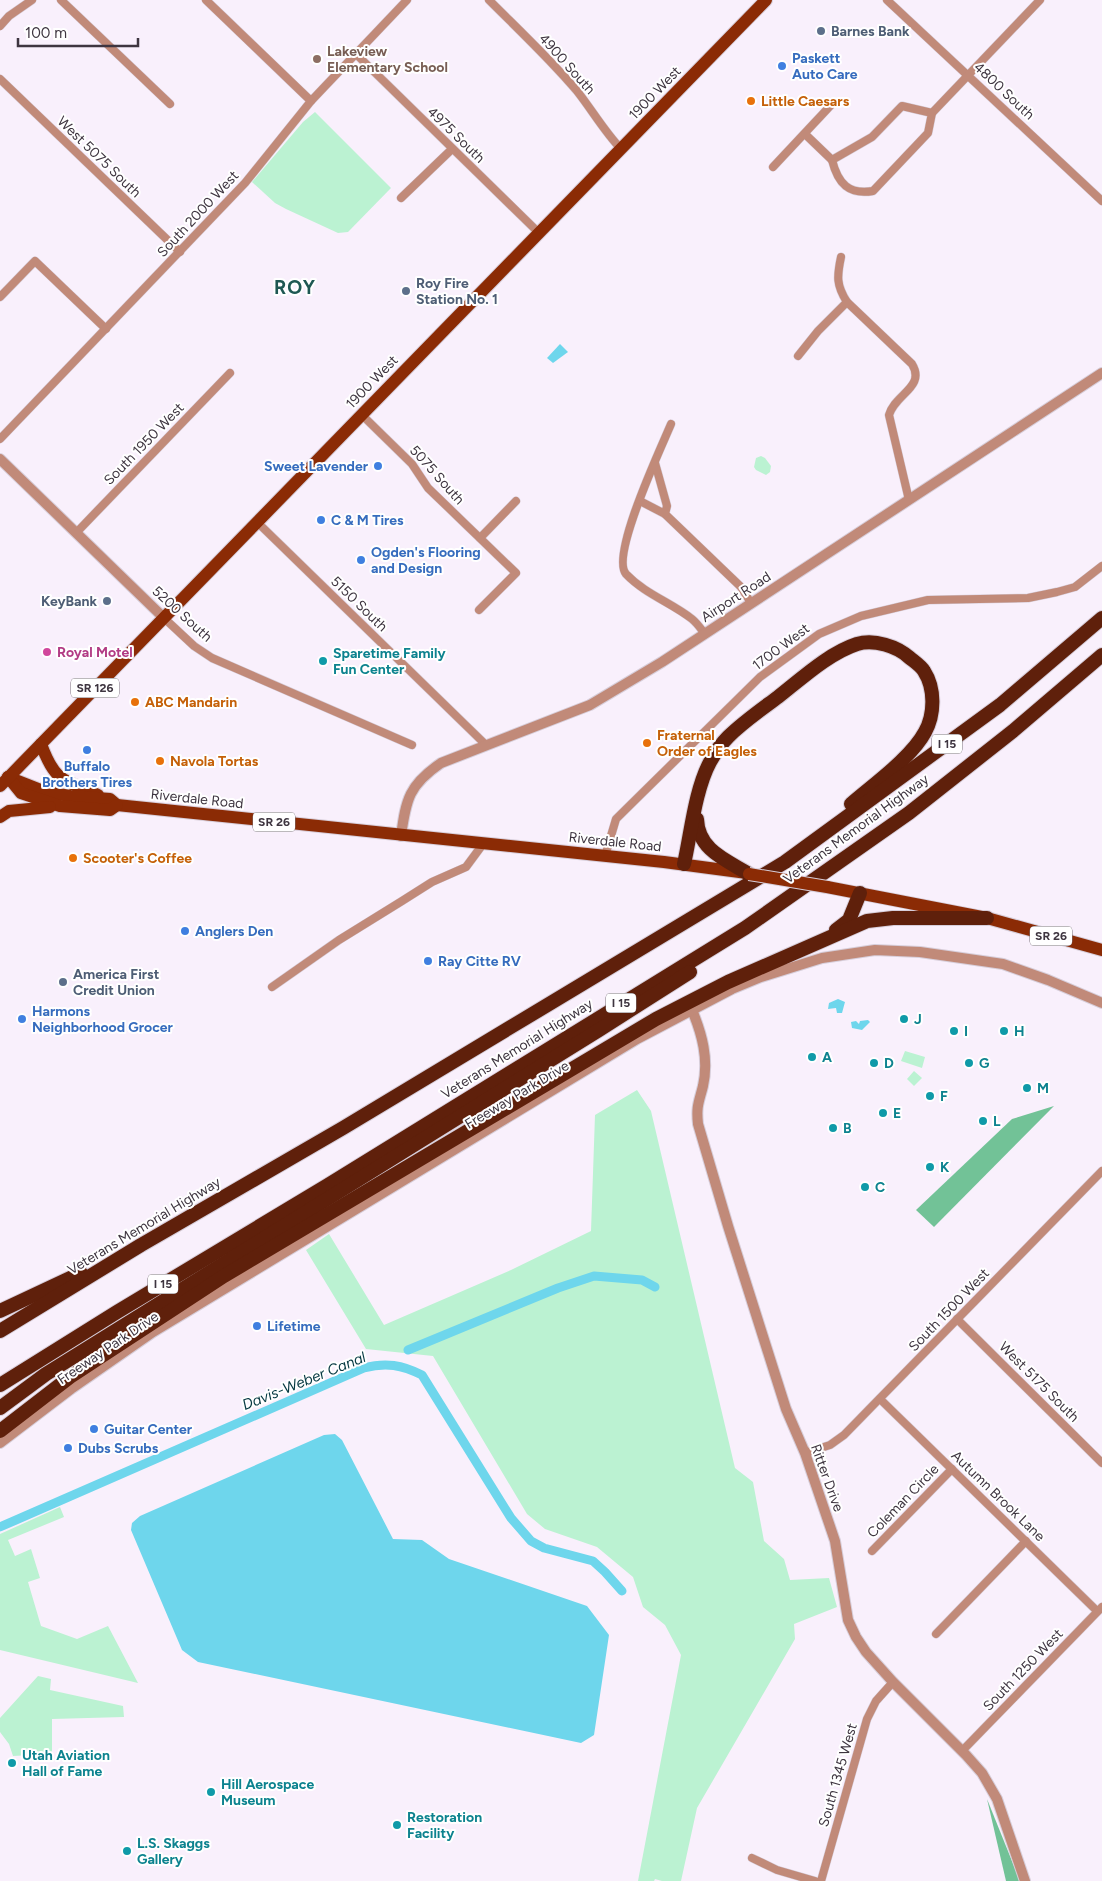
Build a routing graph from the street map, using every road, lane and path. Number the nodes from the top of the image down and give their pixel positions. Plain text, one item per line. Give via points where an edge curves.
1 (32, 0) edge
2 (61, 0) edge
3 (206, 0) edge
4 (407, 0) edge
5 (489, 0) edge
6 (766, 0) edge
7 (887, 0) edge
8 (1040, 0) edge
9 (0, 26) edge
10 (356, 54) junction
11 (969, 75) junction
12 (0, 79) edge
13 (311, 101) junction
14 (170, 104) dead end
15 (832, 104) dead end
16 (932, 113) junction
17 (805, 134) junction
18 (452, 149) junction
19 (621, 149) junction
20 (832, 160) junction
21 (773, 167) dead end
22 (401, 198) dead end
23 (1102, 201) edge
24 (539, 233) junction
25 (180, 252) junction
26 (841, 257) dead end
27 (0, 297) edge
28 (847, 302) junction
29 (106, 329) junction
30 (798, 356) dead end
31 (230, 373) dead end
32 (1102, 373) edge
33 (362, 415) junction
34 (671, 424) dead end
35 (0, 439) edge
36 (0, 459) edge
37 (655, 463) junction
38 (909, 500) junction
39 (516, 501) dead end
40 (640, 501) junction
41 (665, 514) junction
42 (257, 522) junction
43 (76, 533) junction
44 (480, 538) junction
45 (1102, 566) edge
46 (751, 603) junction
47 (479, 610) dead end
48 (164, 618) junction
49 (1102, 618) edge
50 (705, 634) junction
51 (1102, 655) edge
52 (41, 744) junction
53 (412, 745) dead end
54 (486, 746) junction
55 (3, 778) edge
56 (114, 802) junction
57 (697, 803) junction
58 (60, 806) junction
59 (0, 817) edge
60 (401, 836) junction
61 (482, 844) junction
62 (605, 856) junction
63 (785, 862) junction
64 (684, 864) junction
65 (749, 874) junction
66 (860, 893) junction
67 (987, 918) junction
68 (745, 928) junction
69 (826, 938) junction
70 (1102, 950) edge
71 (272, 987) dead end
72 (1102, 1003) edge
73 (692, 1010) junction
74 (1102, 1171) edge
75 (141, 1245) junction
76 (0, 1310) edge
77 (957, 1319) junction
78 (0, 1331) edge
79 (0, 1385) edge
80 (880, 1399) junction
81 (0, 1408) edge
82 (0, 1430) edge
83 (0, 1443) edge
84 (805, 1453) junction
85 (1102, 1463) edge
86 (952, 1469) junction
87 (1026, 1541) junction
88 (872, 1552) dead end
89 (1100, 1609) edge
90 (936, 1634) dead end
91 (893, 1682) junction
92 (962, 1751) junction
93 (752, 1858) dead end
94 (815, 1881) edge
95 (821, 1881) edge
96 (1024, 1881) edge

1 - 9 street
2 - 14 street
3 - 13 street
4 - 10 street, South 2000 West
5 - 19 street, 4900 South via 557,68
6 - 19 main road, 1900 West / SR 126
7 - 11 street, 4800 South
8 - 11 street
10 - 13 street, South 2000 West
10 - 18 street, 4975 South
11 - 16 street
11 - 23 street, 4800 South
12 - 25 street, West 5075 South
13 - 25 street, South 2000 West via 246,183
15 - 17 street
16 - 20 street via 902,106 872,137
16 - 20 street via 928,133 874,190 861,193 846,188 835,173
17 - 20 street
17 - 21 street
18 - 22 street
18 - 24 street, 4975 South
19 - 24 main road, 1900 West / SR 126
24 - 33 main road, 1900 West / SR 126
25 - 29 street, South 2000 West
26 - 28 street via 837,275 839,290
27 - 29 street via 35,261
28 - 30 street
28 - 38 street via 916,370 912,386 894,403 889,415
29 - 35 street, South 2000 West
31 - 43 street, South 1950 West
32 - 38 street, Airport Road
33 - 42 main road, 1900 West / SR 126
33 - 44 street, 5075 South via 412,464 428,488
34 - 37 street
36 - 43 street, 5200 South
37 - 40 street
37 - 41 street via 667,506
38 - 46 street, Airport Road
39 - 44 street
40 - 41 street
40 - 50 street via 630,524 622,566 626,574 693,620
41 - 46 street via 741,587
42 - 48 main road, 1900 West / SR 126
42 - 54 street, 5150 South
43 - 48 street, 5200 South
44 - 47 street, 5075 South via 516,573
45 - 62 street, 1700 West via 1075,587 1057,592 1028,598 928,600 861,616 819,634 760,677 616,819
46 - 50 street, Airport Road
48 - 52 main road, 1900 West / SR 126
48 - 53 street, 5200 South via 212,658
49 - 63 highway, Veterans Memorial Highway / I 15 via 1000,705
50 - 54 street, Airport Road via 590,705
51 - 68 highway, Veterans Memorial Highway / I 15 via 909,813
52 - 55 main road, 1900 West / SR 126
52 - 56 main road via 54,772 66,782
54 - 60 street, Airport Road via 441,763 426,773 407,799
55 - 56 main road, Riverdale Road / SR 26 via 46,792
55 - 58 main road, Riverdale Road / SR 26 via 21,793
56 - 58 main road, Riverdale Road / SR 26 via 110,810
56 - 60 main road, Riverdale Road / SR 26
57 - 63 highway via 710,762 728,737 836,654 858,644 872,643 890,646 908,656 924,670 932,687 933,704 925,732 907,755
57 - 64 highway
57 - 65 highway via 697,830 702,839 712,851
58 - 59 main road via 9,811
60 - 61 main road, Riverdale Road / SR 26
61 - 62 main road, Riverdale Road / SR 26
61 - 71 street via 466,867 432,882 339,940
62 - 64 main road, Riverdale Road / SR 26
63 - 75 highway, Veterans Memorial Highway / I 15 via 343,1128
64 - 65 main road, Riverdale Road / SR 26
65 - 66 main road, Riverdale Road / SR 26, bridge
66 - 67 main road, Riverdale Road / SR 26
66 - 69 highway via 849,920
67 - 69 highway via 879,918
67 - 70 main road, Riverdale Road / SR 26
68 - 79 highway, Veterans Memorial Highway / I 15
68 - 81 highway via 706,962 46,1374
69 - 82 highway via 656,1018 423,1156 216,1281 70,1377
72 - 73 street, Freeway Park Drive via 1002,964 920,952 875,950 822,958 769,974
73 - 83 street, Freeway Park Drive via 596,1063 153,1332
73 - 84 street, Ritter Drive via 703,1039 705,1062 696,1108 698,1124 786,1409
74 - 77 street, South 1500 West
75 - 76 highway
75 - 78 highway, Veterans Memorial Highway / I 15
77 - 80 street, South 1500 West
77 - 85 street, West 5175 South
80 - 84 street, South 1500 West via 844,1436
80 - 86 street, Autumn Brook Lane
84 - 91 street, Ritter Drive via 834,1541 848,1620 866,1652
86 - 87 street, Autumn Brook Lane
86 - 88 street, Coleman Circle
87 - 89 street, Autumn Brook Lane
87 - 90 street
89 - 92 street, South 1250 West
91 - 92 street, Ritter Drive
91 - 95 street, South 1345 West via 867,1719
92 - 96 street, Ritter Drive via 982,1773 997,1799
93 - 94 street

